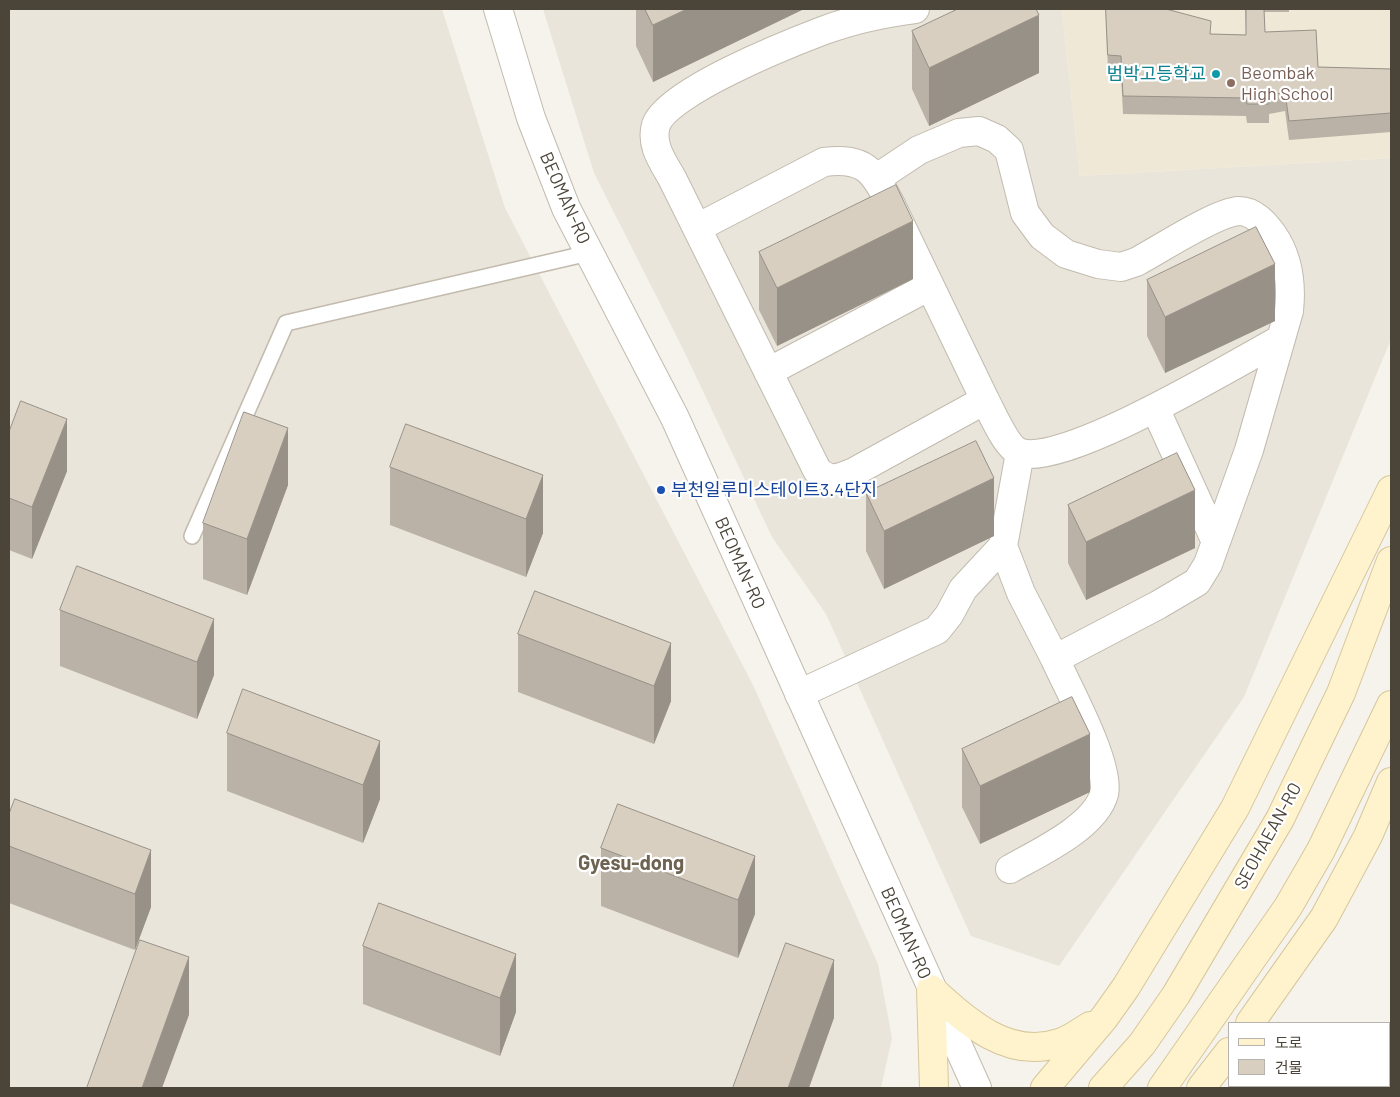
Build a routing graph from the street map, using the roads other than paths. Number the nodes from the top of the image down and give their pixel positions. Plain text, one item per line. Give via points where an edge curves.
1 (498, 9) edge
2 (915, 9) edge
3 (819, 20) edge
4 (877, 178) junction
5 (697, 228) junction
6 (589, 253) junction
7 (930, 286) junction
8 (1281, 339) junction
9 (768, 372) junction
10 (985, 400) junction
11 (1156, 408) junction
12 (1020, 453) junction
13 (1391, 490) edge
14 (192, 536) dead end
15 (1216, 542) junction
16 (1003, 546) junction
17 (1391, 561) edge
18 (1055, 659) junction
19 (799, 694) junction
20 (1391, 705) edge
21 (1391, 782) edge
22 (1010, 869) dead end
23 (931, 989) junction
24 (1104, 1018) junction
25 (1251, 1022) edge
26 (1228, 1053) edge
27 (934, 1088) edge
28 (977, 1088) edge
29 (1045, 1088) edge
30 (1103, 1088) edge
31 (1162, 1088) edge
32 (1201, 1088) edge

1 - 6 street, BEOMAN-RO via 531,118 566,208
2 - 3 street
3 - 5 street via 691,91 664,112 656,125 656,151
4 - 5 street via 867,168 844,160 824,162
4 - 7 street
4 - 8 street via 919,150 959,133 980,131 997,139 1009,150 1025,213 1042,236 1066,254 1121,267 1221,215 1241,211 1257,217 1279,244 1287,262 1292,288
5 - 9 street
6 - 14 lane via 286,323
6 - 19 street, BEOMAN-RO via 675,418
7 - 9 street
7 - 10 street
8 - 11 street
8 - 15 street via 1249,450
9 - 10 street via 817,470 825,478 836,480
10 - 12 street via 1009,444
11 - 12 street via 1073,444 1043,453
11 - 15 street
12 - 16 street
13 - 24 main road via 1235,808
15 - 18 street via 1197,582
16 - 18 street
16 - 19 street via 963,589 937,630
17 - 30 main road, SEOHAEAN-RO via 1341,693 1280,819 1176,995 1142,1044
18 - 22 street via 1096,750 1103,772 1104,794 1093,812 1070,835
19 - 23 street, BEOMAN-RO
20 - 31 main road via 1321,850 1288,908
21 - 25 main road via 1368,836 1324,918
23 - 24 main road via 957,1014 988,1034 1012,1045 1034,1049 1061,1043
23 - 27 main road
23 - 28 street, BEOMAN-RO
24 - 29 main road
26 - 32 main road

